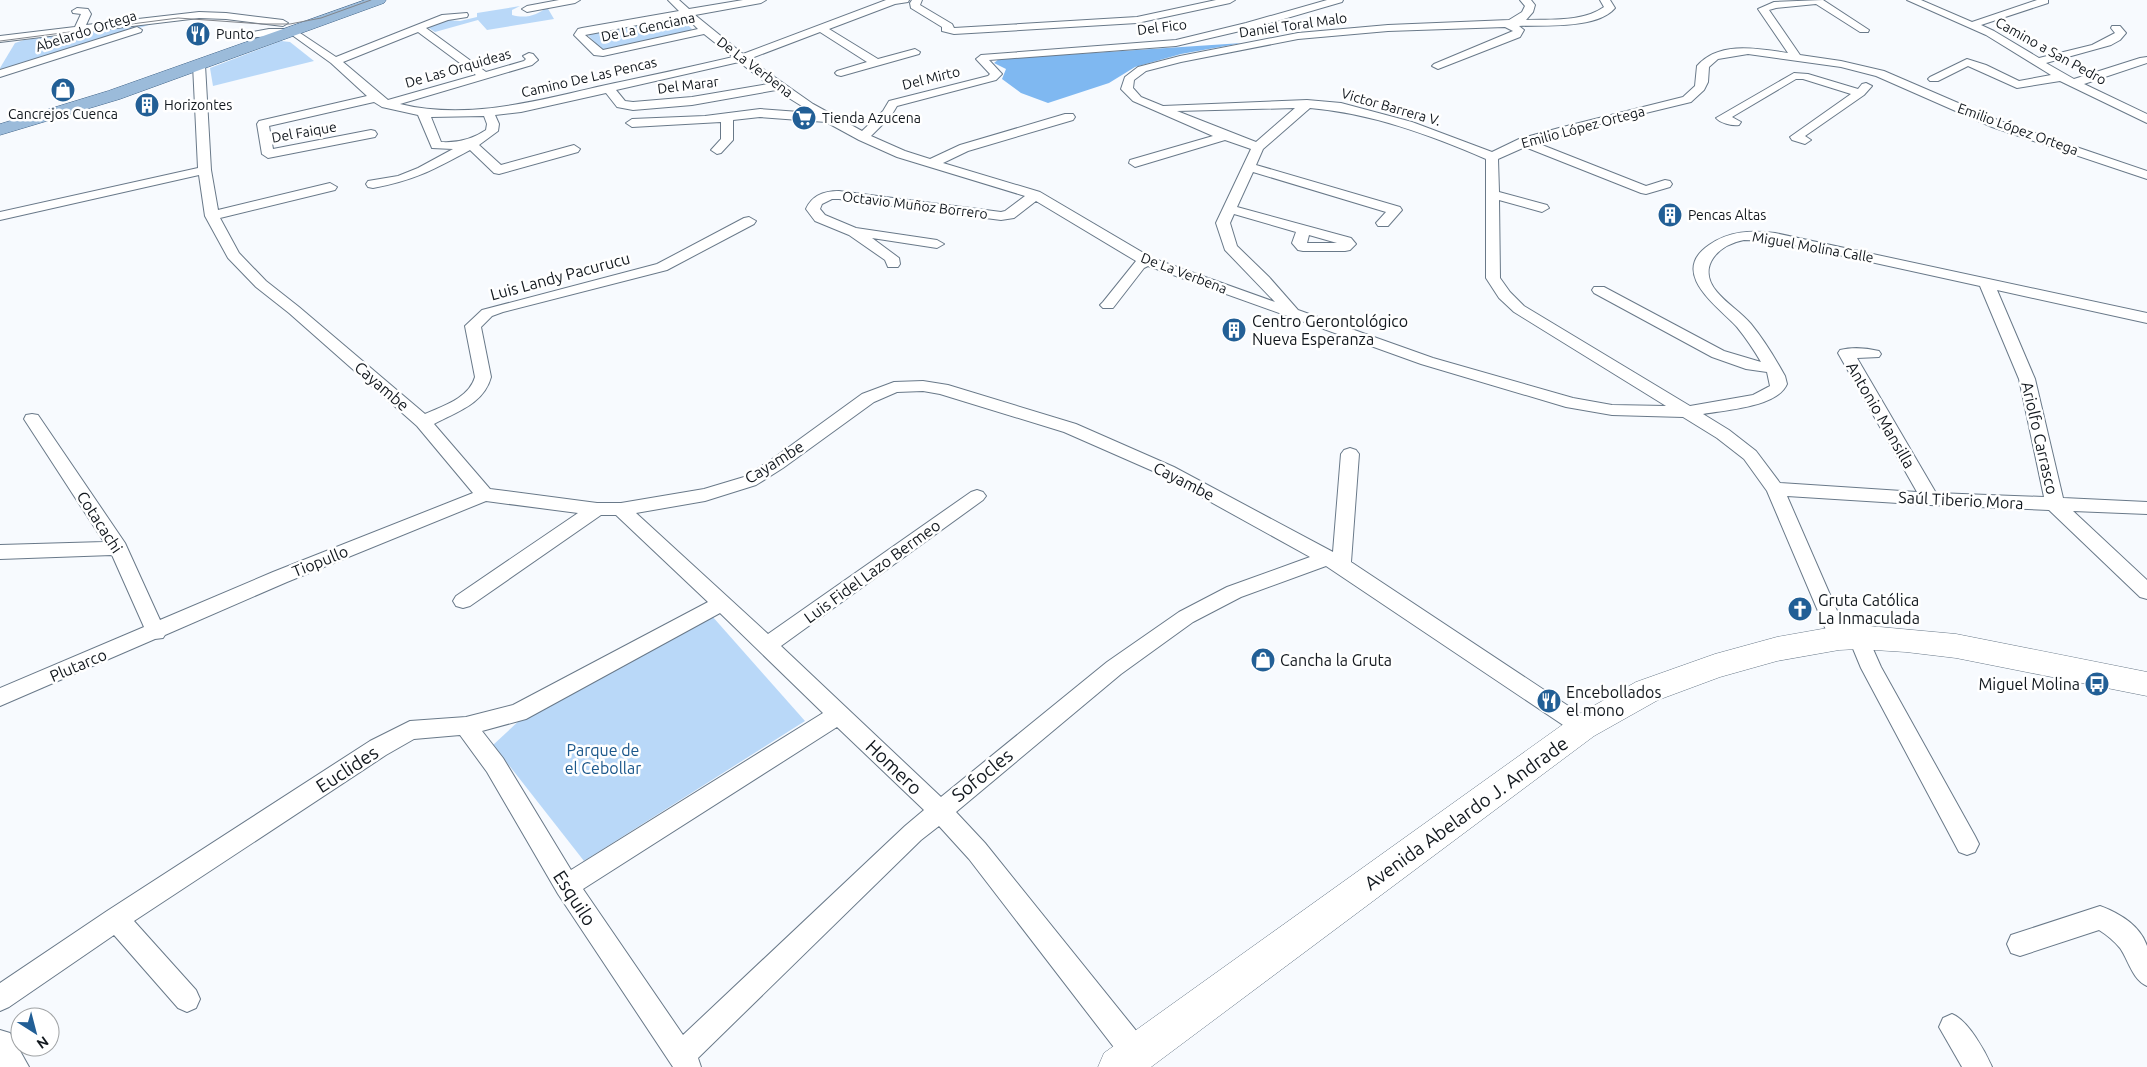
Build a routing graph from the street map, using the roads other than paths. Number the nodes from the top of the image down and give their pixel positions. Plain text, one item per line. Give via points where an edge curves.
1 (367, 0) edge
2 (379, 0) edge
3 (575, 0) edge
4 (673, 0) edge
5 (761, 0) edge
6 (892, 0) edge
7 (904, 0) edge
8 (918, 0) edge
9 (1198, 0) edge
10 (1230, 0) edge
11 (1338, 0) edge
12 (1525, 0) edge
13 (1606, 0) edge
14 (1817, 0) edge
15 (1912, 0) edge
16 (346, 1) edge
17 (2044, 1) dead end
18 (527, 9) dead end
19 (76, 11) dead end
20 (686, 12) junction
21 (180, 16) junction
22 (463, 16) dead end
23 (1507, 25) junction
24 (1972, 25) junction
25 (419, 28) junction
26 (821, 28) junction
27 (2116, 28) dead end
28 (79, 29) junction
29 (287, 29) junction
30 (951, 29) junction
31 (706, 30) junction
32 (1864, 30) dead end
33 (1298, 36) junction
34 (252, 40) junction
35 (0, 42) edge
36 (1176, 43) junction
37 (915, 52) dead end
38 (529, 56) dead end
39 (985, 57) joint
40 (1797, 58) junction
41 (740, 59) junction
42 (2144, 60) dead end
43 (335, 61) junction
44 (2037, 62) junction
45 (876, 63) junction
46 (199, 65) junction
47 (1438, 66) dead end
48 (1880, 73) junction
49 (0, 74) edge
50 (841, 74) dead end
51 (484, 76) junction
52 (2061, 76) junction
53 (1934, 79) dead end
54 (2074, 83) junction
55 (778, 86) junction
56 (608, 88) junction
57 (1860, 93) junction
58 (381, 101) junction
59 (1307, 104) junction
60 (1159, 108) junction
61 (488, 112) junction
62 (423, 113) junction
63 (2145, 116) edge
64 (727, 117) junction
65 (1069, 117) dead end
66 (827, 118) junction
67 (0, 120) edge
68 (1734, 122) dead end
69 (632, 123) dead end
70 (0, 130) edge
71 (371, 134) dead end
72 (1225, 136) junction
73 (863, 137) junction
74 (1804, 140) dead end
75 (1522, 142) junction
76 (470, 144) junction
77 (1258, 147) junction
78 (574, 149) dead end
79 (716, 150) dead end
80 (1492, 156) junction
81 (932, 163) junction
82 (1135, 163) dead end
83 (1248, 167) junction
84 (206, 170) junction
85 (2147, 175) edge
86 (373, 184) dead end
87 (1665, 184) dead end
88 (330, 187) dead end
89 (1492, 194) junction
90 (1035, 195) junction
91 (1542, 208) dead end
92 (1229, 209) junction
93 (0, 216) edge
94 (212, 216) junction
95 (749, 221) dead end
96 (1383, 223) dead end
97 (1304, 230) dead end
98 (854, 232) junction
99 (937, 244) dead end
100 (1147, 261) junction
101 (893, 264) dead end
102 (1986, 282) junction
103 (1598, 290) dead end
104 (1108, 305) dead end
105 (1294, 313) junction
106 (2147, 318) edge
107 (1873, 354) dead end
108 (1772, 368) junction
109 (1688, 412) junction
110 (32, 419) dead end
111 (423, 422) junction
112 (1350, 454) dead end
113 (1775, 489) junction
114 (485, 495) junction
115 (977, 496) dead end
116 (1930, 499) junction
117 (2055, 505) junction
118 (2147, 508) edge
119 (597, 509) junction
120 (621, 509) junction
121 (118, 548) junction
122 (0, 552) edge
123 (1334, 562) junction
124 (2147, 592) edge
125 (463, 601) dead end
126 (722, 603) junction
127 (156, 632) junction
128 (1848, 638) junction
129 (766, 646) junction
130 (2147, 684) edge
131 (0, 698) edge
132 (838, 715) junction
133 (466, 726) junction
134 (1583, 727) junction
135 (938, 810) junction
136 (1967, 844) dead end
137 (567, 886) junction
138 (116, 919) junction
139 (2020, 944) dead end
140 (2147, 973) edge
141 (0, 998) edge
142 (186, 999) dead end
143 (1952, 1027) dead end
144 (0, 1043) edge
145 (1127, 1060) edge
146 (685, 1061) edge
147 (15, 1067) edge
148 (1978, 1067) edge

1 - 29 main road
2 - 29 main road
3 - 18 street
4 - 20 street, De La Verbena
5 - 20 street, De La Genciana
6 - 7 street, Camino De Las Pencas
6 - 26 street, Camino De Las Pencas
8 - 30 street via 915,6
9 - 30 street via 1131,14
10 - 30 street via 1137,20
11 - 36 street, Del Fico
12 - 23 street via 1530,5 1528,12
13 - 23 street, Daniel Toral Malo via 1610,8 1608,12 1587,19
14 - 32 street
14 - 40 street via 1763,9
15 - 24 street, Camino a San Pedro
16 - 29 main road
17 - 24 street
19 - 28 street via 86,14
20 - 31 street, De La Verbena
20 - 31 street, De La Genciana via 582,31 579,35 603,54
21 - 28 street
21 - 29 street via 226,16
21 - 49 street, Abelardo Ortega
22 - 25 street via 446,17
23 - 33 street, Daniel Toral Malo via 1388,28
23 - 47 street via 1519,32
24 - 44 street, Camino a San Pedro
25 - 43 street
25 - 51 street
26 - 41 street, Camino De Las Pencas
26 - 45 street
27 - 44 street via 2121,33 2112,40
28 - 35 street
29 - 34 main road
29 - 43 street, Camino De Las Pencas
31 - 41 street, De La Verbena
33 - 36 street
33 - 60 street, Daniel Toral Malo via 1180,59 1133,74 1127,82 1127,89
34 - 46 main road
34 - 67 main road
36 - 39 street, Del Fico
37 - 45 street
38 - 51 street, De Las Orquideas via 532,60 528,63
39 - 73 street, Del Mirto via 982,59 996,74 992,78 893,104
40 - 48 street, Emilio López Ortega
40 - 75 street, Emilio López Ortega via 1748,51 1714,57 1703,66 1703,84 1696,95 1687,100 1598,120
41 - 55 street, De La Verbena
41 - 56 street, Camino De Las Pencas
42 - 54 street
43 - 58 street, Camino De Las Pencas
44 - 52 street, Camino a San Pedro
45 - 50 street
46 - 70 main road via 114,96
46 - 84 street, Cayambe
48 - 57 street
48 - 85 street, Emilio López Ortega via 1996,124
51 - 58 street, De Las Orquideas
52 - 53 street via 2017,85 1966,62
52 - 54 street, Camino a San Pedro
54 - 63 street, Camino a San Pedro
55 - 56 street, Del Marar via 692,101 633,106 621,104
55 - 66 street, De La Verbena
56 - 61 street, Camino De Las Pencas
57 - 68 street via 1794,76 1722,118
57 - 74 street via 1796,137
58 - 62 street, Camino De Las Pencas
58 - 71 street, Del Faique via 263,124 268,154
59 - 60 street, Victor Barrera V.
59 - 77 street
59 - 80 street, Victor Barrera V. via 1341,107 1408,125
60 - 72 street, Daniel Toral Malo
61 - 62 street, Camino De Las Pencas
61 - 76 street via 492,131
62 - 76 street via 436,145
64 - 66 street via 760,113
64 - 69 street
64 - 79 street via 727,140
65 - 81 street via 964,148
66 - 73 street, De La Verbena
72 - 77 street, Daniel Toral Malo
72 - 82 street
73 - 81 street, De La Verbena via 900,154
75 - 80 street, Emilio López Ortega
75 - 87 street via 1646,190
76 - 78 street via 499,170
76 - 86 street via 418,173
77 - 83 street
80 - 89 street
81 - 90 street, De La Verbena
83 - 92 street
83 - 96 street via 1395,210
84 - 93 street
84 - 94 street, Cayambe
88 - 94 street
89 - 91 street
89 - 109 street via 1493,278 1504,295 1519,309
90 - 98 street, Octavio Muñoz Borrero via 1009,215 1001,216 839,195 830,195 816,202 813,210 817,215
90 - 100 street, De La Verbena
92 - 97 street
92 - 105 street via 1223,223 1230,247
94 - 111 street, Cayambe via 234,255 262,284
95 - 111 street, Luis Landy Pacurucu via 662,267 488,313 473,326 483,377 478,392
98 - 99 street, Octavio Muñoz Borrero
98 - 101 street, Octavio Muñoz Borrero via 892,258
100 - 104 street via 1139,265
100 - 105 street, De La Verbena
102 - 106 street, Miguel Molina Calle
102 - 108 street, Miguel Molina Calle via 1775,237 1734,237 1705,257 1703,283 1709,294 1750,334
102 - 117 street, Ariolfo Carrasco via 2027,379
103 - 108 street via 1718,354 1752,366
105 - 109 street, De La Verbena via 1427,361 1572,403 1612,410
107 - 116 street, Antonio Mansilla via 1846,354
108 - 109 street, Miguel Molina Calle via 1779,384 1768,395
109 - 113 street via 1750,455
110 - 121 street, Cotacachi
111 - 114 street, Cayambe
112 - 123 street
113 - 116 street, Saúl Tiberio Mora
113 - 128 street
114 - 119 street, Cayambe
114 - 127 street, Tiopullo via 280,577
115 - 129 street, Luis Fidel Lazo Bermeo
116 - 117 street, Saúl Tiberio Mora
117 - 118 street, Saúl Tiberio Mora
117 - 124 street, Ariolfo Carrasco
119 - 120 street, Cayambe
119 - 125 street
120 - 123 street, Cayambe via 705,495 750,481 868,398 894,387 923,386 968,396 1070,428 1168,471
120 - 126 street, Homero
121 - 122 street
121 - 127 street, Cotacachi
123 - 134 street, Cayambe
123 - 135 street, Sofocles via 1234,592 1186,617 1114,668
126 - 129 street, Homero
126 - 133 street, Euclides via 518,713
127 - 131 street, Plutarco
128 - 130 street, Avenida Abelardo J. Andrade via 1956,646
128 - 134 street, Avenida Abelardo J. Andrade via 1777,649 1715,666 1647,691
128 - 136 street via 1871,668
129 - 132 street, Homero
132 - 135 street, Homero
132 - 137 street
133 - 137 street, Esquilo via 494,765
133 - 138 street, Euclides via 410,730
134 - 145 street, Avenida Abelardo J. Andrade
135 - 145 street, Homero via 977,851
135 - 146 street, Sofocles
137 - 146 street, Esquilo
138 - 141 street, Euclides
138 - 142 street
139 - 140 street via 2100,918 2125,932
143 - 148 street
144 - 147 street

